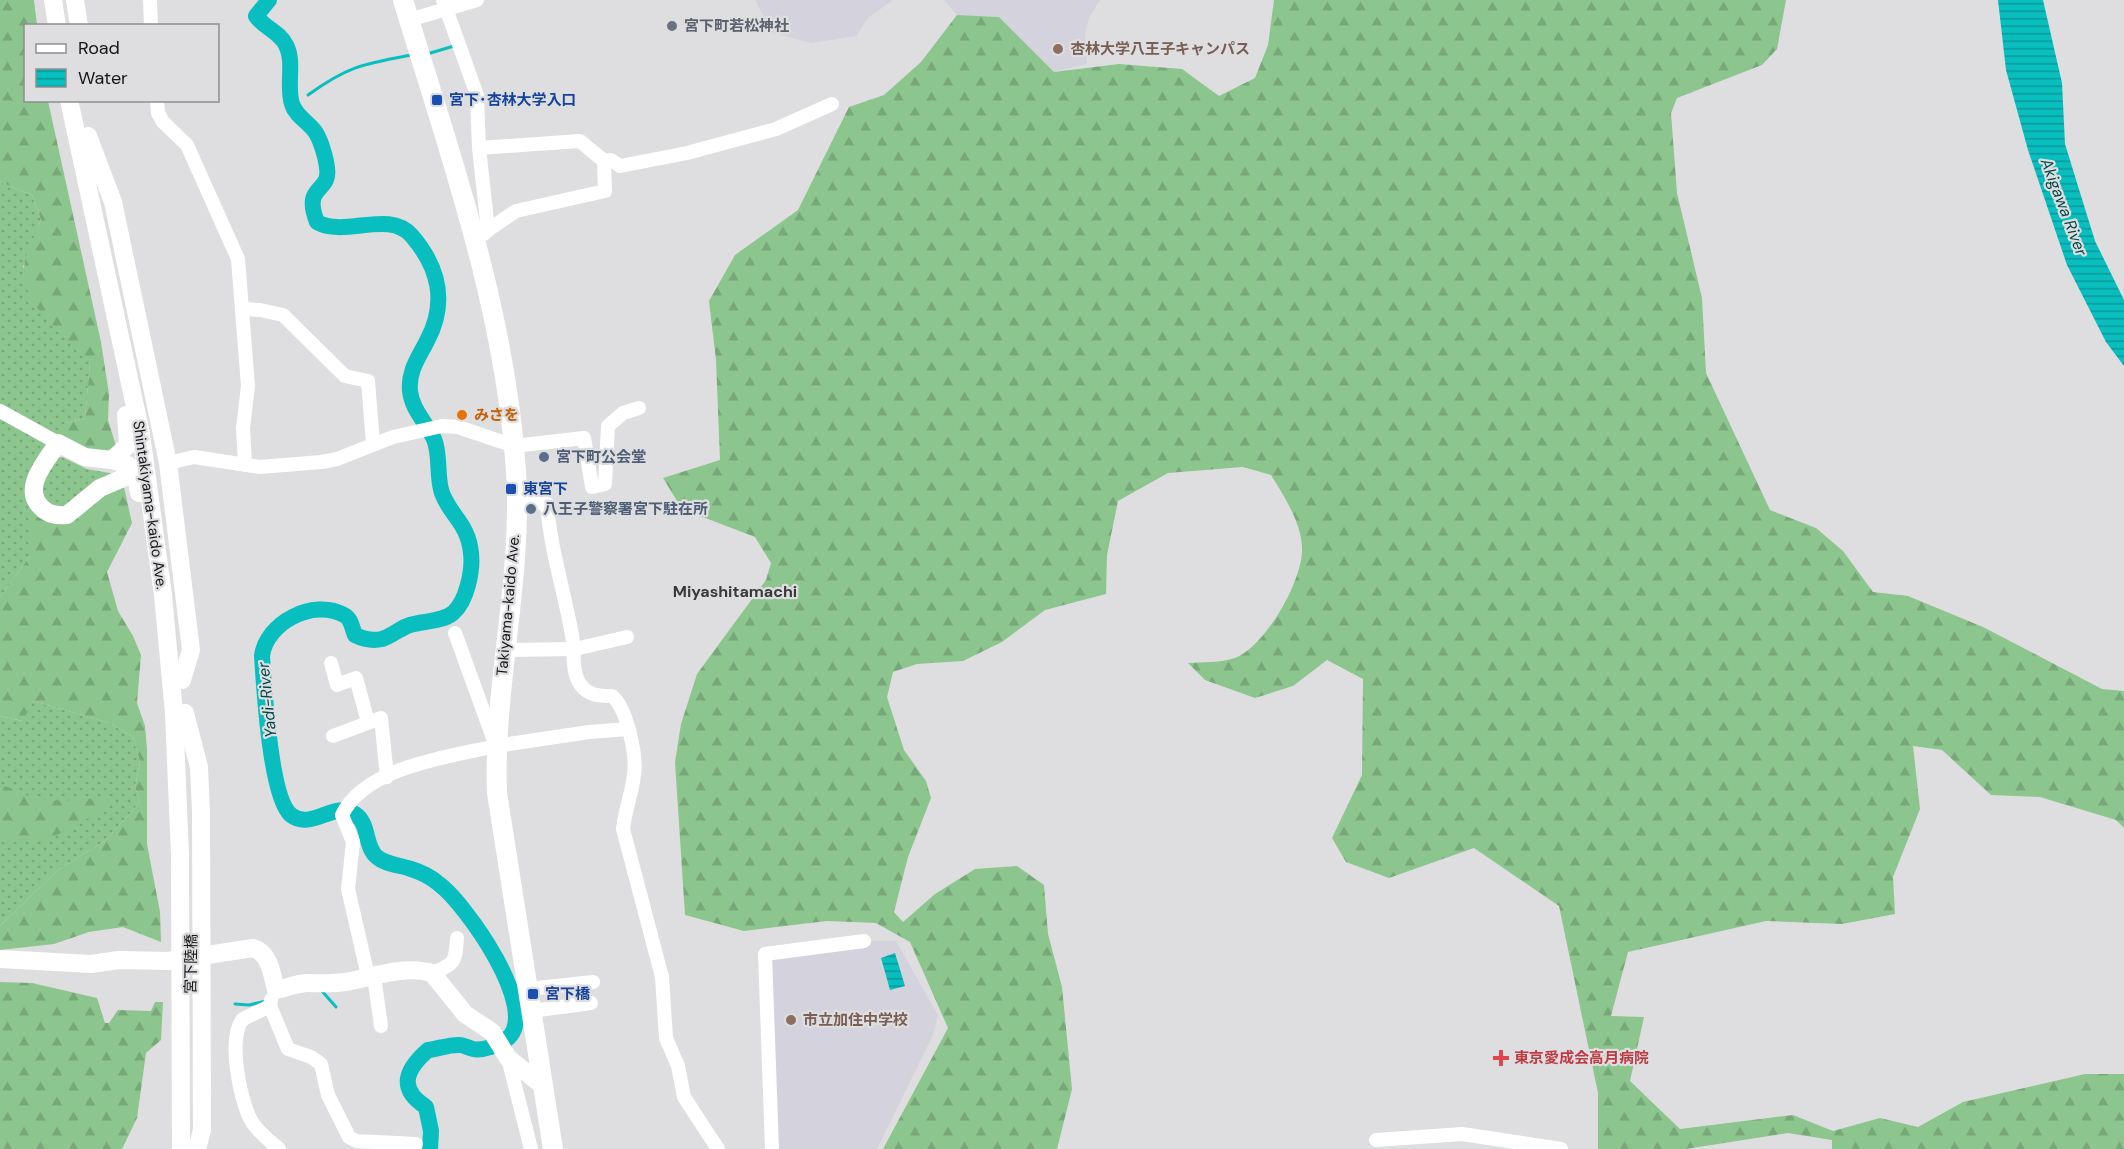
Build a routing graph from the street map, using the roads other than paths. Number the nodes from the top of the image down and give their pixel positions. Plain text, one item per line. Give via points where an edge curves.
1 (53, 0) edge
2 (64, 0) edge
3 (75, 0) edge
4 (150, 0) edge
5 (403, 0) edge
6 (477, 0) edge
7 (444, 5) edge
8 (409, 20) junction
9 (57, 24) edge
10 (68, 24) edge
11 (79, 24) edge
12 (152, 24) edge
13 (79, 102) edge
14 (157, 102) edge
15 (832, 104) dead end
16 (88, 136) junction
17 (479, 148) junction
18 (604, 161) junction
19 (483, 236) junction
20 (242, 309) junction
21 (131, 385) junction
22 (639, 408) dead end
23 (0, 411) edge
24 (373, 443) junction
25 (58, 444) junction
26 (514, 446) junction
27 (112, 460) junction
28 (166, 464) junction
29 (245, 465) junction
30 (128, 476) dead end
31 (517, 503) junction
32 (158, 549) junction
33 (455, 633) dead end
34 (627, 637) dead end
35 (574, 649) junction
36 (505, 651) junction
37 (331, 663) dead end
38 (182, 680) junction
39 (185, 713) junction
40 (368, 722) junction
41 (627, 729) junction
42 (333, 736) dead end
43 (496, 746) junction
44 (387, 777) junction
45 (186, 916) junction
46 (457, 938) dead end
47 (864, 941) dead end
48 (201, 955) junction
49 (0, 959) edge
50 (429, 972) junction
51 (371, 976) junction
52 (593, 982) dead end
53 (528, 989) junction
54 (273, 998) junction
55 (591, 1003) dead end
56 (531, 1011) junction
57 (185, 1012) junction
58 (381, 1026) dead end
59 (502, 1048) junction
60 (542, 1085) junction
61 (1376, 1140) dead end
62 (417, 1144) dead end
63 (181, 1149) edge
64 (192, 1149) edge
65 (197, 1149) edge
66 (279, 1149) edge
67 (531, 1149) edge
68 (553, 1149) edge
69 (718, 1149) edge
70 (772, 1149) edge
71 (1561, 1149) edge

1 - 9 main road
2 - 10 main road
3 - 11 main road
4 - 12 street
5 - 8 highway, Takiyama-kaido Ave.
6 - 7 street
7 - 8 street
7 - 17 street via 477,95
8 - 19 highway, Takiyama-kaido Ave.
13 - 16 main road, Shintakiyama-kaido Ave.
13 - 21 main road, Shintakiyama-kaido Ave.
14 - 20 street via 163,122 187,145 238,259
15 - 18 street via 776,129 687,153 620,166 611,160
16 - 28 main road via 113,202
16 - 38 main road, Shintakiyama-kaido Ave. via 145,392 170,554
17 - 18 street via 580,141
17 - 19 street
18 - 19 street via 605,191 516,211
19 - 26 highway, Takiyama-kaido Ave.
20 - 24 street via 284,315 345,376 368,381
20 - 29 street via 248,386 243,422
21 - 27 main road via 126,410 128,445
21 - 32 main road, Shintakiyama-kaido Ave.
22 - 26 street via 623,413 608,426 606,484 592,487 584,438
23 - 25 street
24 - 26 street via 434,427 458,427
24 - 29 street via 321,462
25 - 27 main road via 85,457
25 - 30 main road via 34,484 36,502 49,513 67,515 100,488
26 - 31 highway, Takiyama-kaido Ave.
27 - 32 main road via 134,471
28 - 29 street via 194,457
28 - 38 main road via 191,650
31 - 35 street via 547,503 550,541
31 - 36 highway, Takiyama-kaido Ave.
32 - 45 main road, Shintakiyama-kaido Ave. via 174,712
33 - 43 street
34 - 35 street
35 - 36 street
35 - 41 street via 575,674 581,687 592,696 612,696 619,702
36 - 43 highway, Takiyama-kaido Ave.
37 - 40 street via 337,685 356,678
38 - 39 main road, Shintakiyama-kaido Ave.
39 - 45 main road, Shintakiyama-kaido Ave.
39 - 48 main road via 199,766
40 - 42 street
40 - 44 street via 381,718
41 - 43 street
41 - 69 street via 634,775 623,829 662,977 666,1038 678,1066 684,1097
43 - 44 street via 414,766
43 - 53 highway, Takiyama-kaido Ave. via 498,793
44 - 51 street via 356,794 344,811 353,842 348,889
45 - 57 main road, 宮下陸橋
46 - 50 street via 452,965
47 - 70 street via 765,954
48 - 49 main road via 168,961 91,964
48 - 54 main road via 257,949 269,963
48 - 65 main road via 202,1130
50 - 51 main road via 407,969
50 - 59 main road via 459,1008
51 - 54 main road via 326,985 306,983
51 - 58 street
52 - 53 street
53 - 56 highway, Takiyama-kaido Ave.
54 - 62 street via 288,1049 321,1064 328,1095 349,1137 356,1142
54 - 66 street via 243,1019 235,1038 240,1085 249,1116
55 - 56 street
56 - 60 highway, Takiyama-kaido Ave.
57 - 63 main road
57 - 64 main road
59 - 60 main road
59 - 67 street
60 - 68 highway, Takiyama-kaido Ave.
61 - 71 street via 1462,1134

